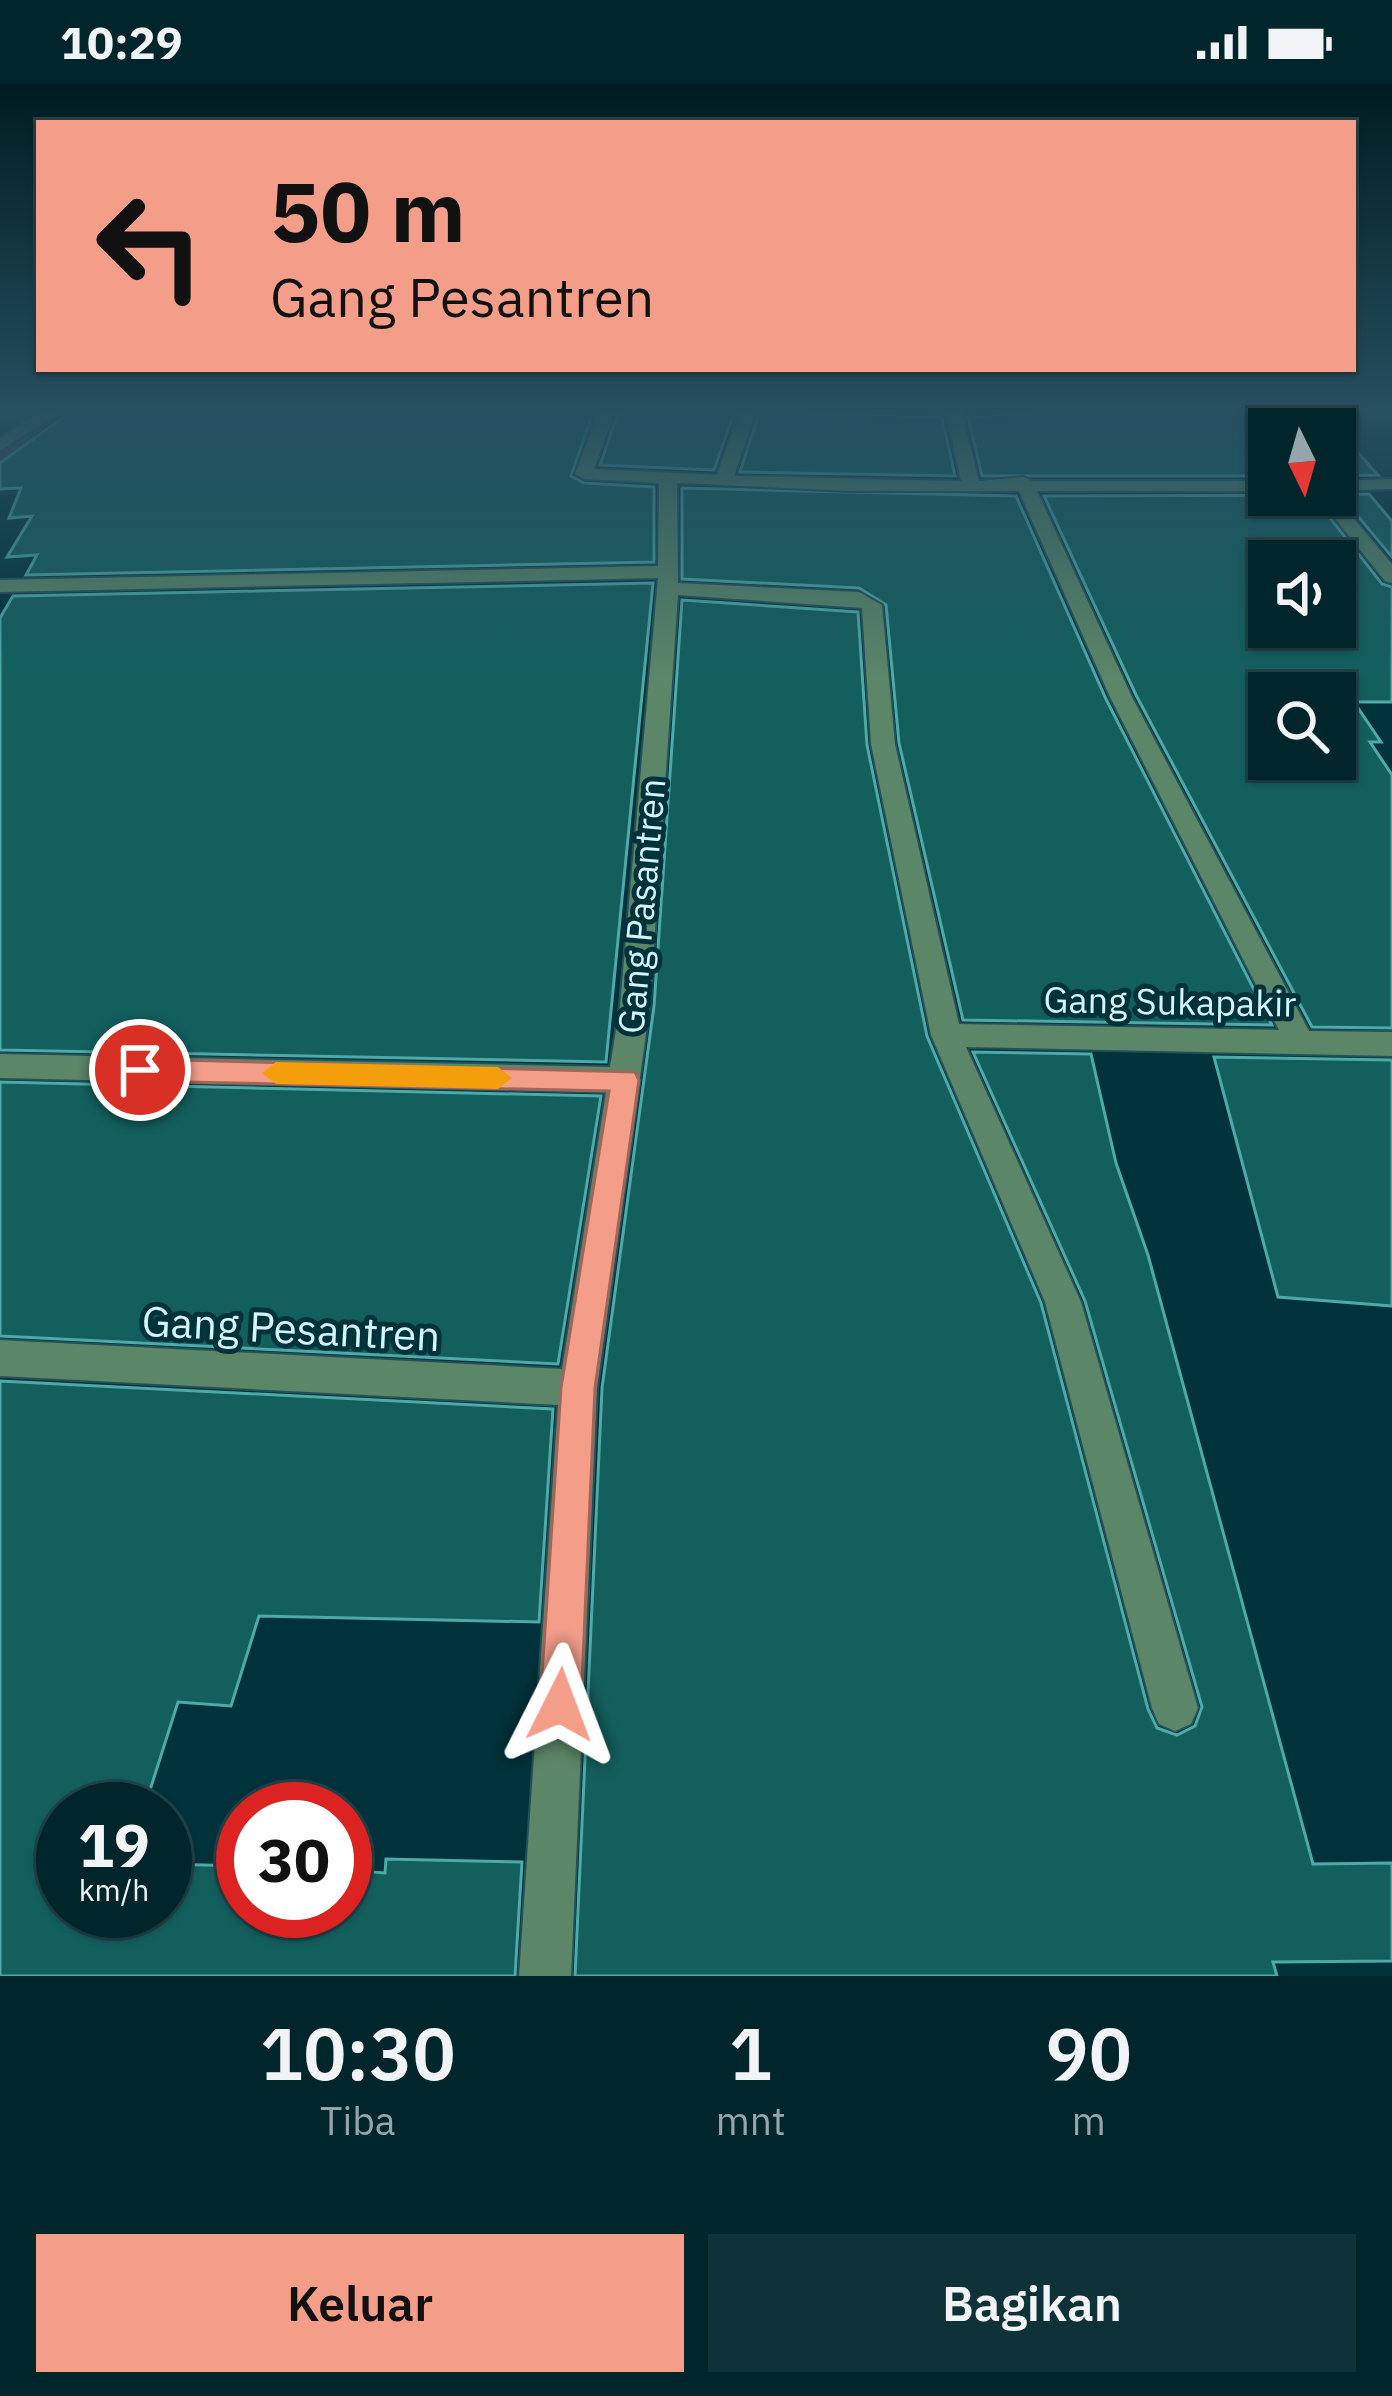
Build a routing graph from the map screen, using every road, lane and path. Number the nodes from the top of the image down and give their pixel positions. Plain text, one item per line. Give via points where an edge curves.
1 (668, 501) edge
2 (1033, 501) edge
3 (1342, 516) edge
4 (1392, 577) edge
5 (668, 581) junction
6 (0, 586) edge
7 (946, 1035) junction
8 (1300, 1042) junction
9 (1392, 1044) edge
10 (0, 1066) edge
11 (625, 1080) junction
12 (0, 1358) edge
13 (578, 1388) junction
14 (1175, 1708) dead end
15 (545, 1976) edge

1 - 5 street, Gang Pasantren
2 - 8 street via 1121,697
3 - 4 street
5 - 6 street via 282,577
5 - 7 street via 872,605 883,744
5 - 11 street, Gang Pasantren
7 - 8 street, Gang Sukapakir
7 - 14 street via 1063,1302
8 - 9 street, Gang Sukapakir
10 - 11 street
11 - 13 street, Gang Pasantren
12 - 13 street, Gang Pesantren
13 - 15 street, Gang Pasantren

